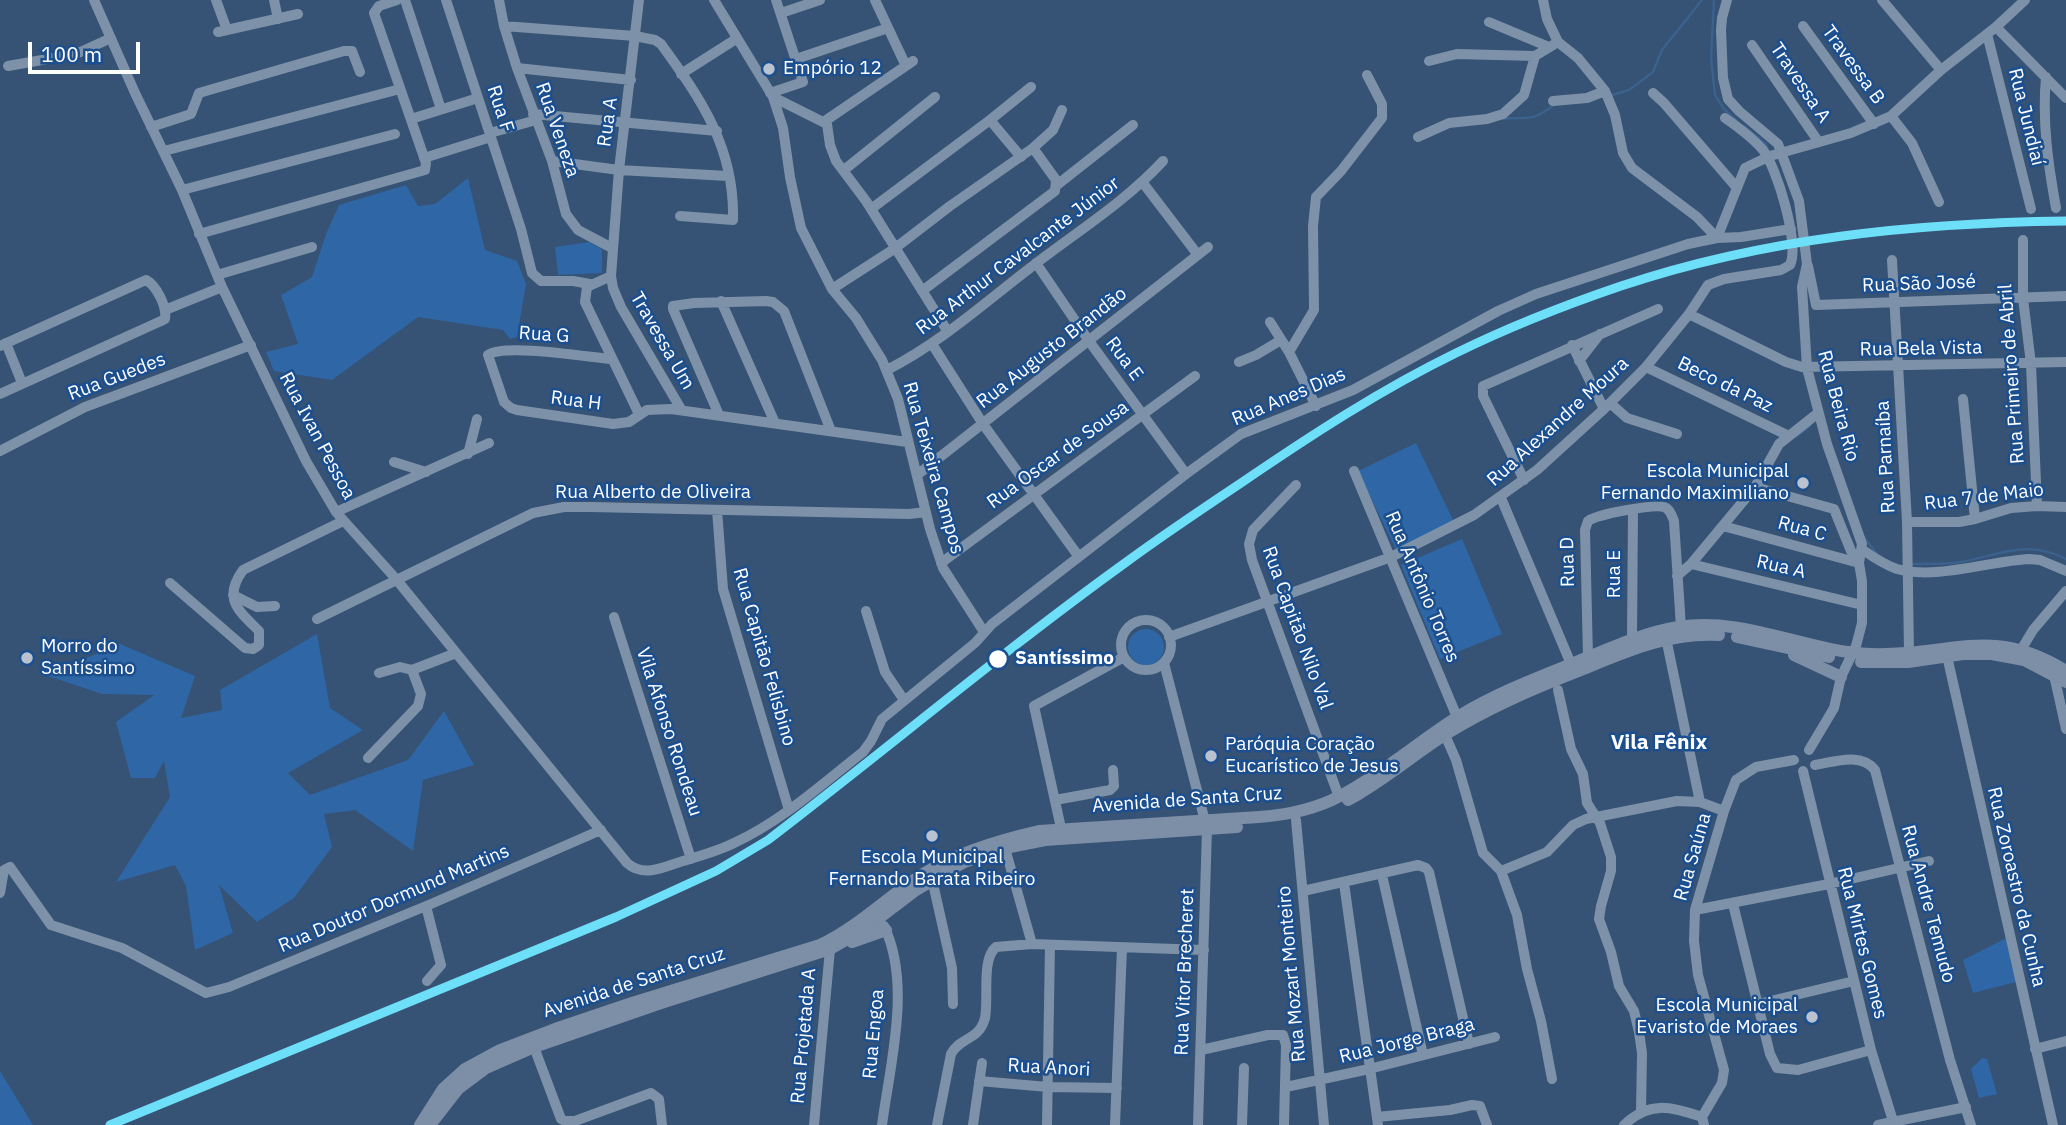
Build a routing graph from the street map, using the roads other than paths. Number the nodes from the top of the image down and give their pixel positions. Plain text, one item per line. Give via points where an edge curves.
1 (94, 0) edge
2 (216, 0) edge
3 (274, 0) edge
4 (397, 0) edge
5 (405, 0) edge
6 (446, 0) edge
7 (499, 0) edge
8 (639, 0) edge
9 (776, 0) edge
10 (820, 0) edge
11 (875, 0) edge
12 (1543, 0) edge
13 (1727, 0) edge
14 (1882, 0) edge
15 (2025, 0) edge
16 (718, 3) edge
17 (781, 13) junction
18 (298, 14) dead end
19 (278, 19) junction
20 (1489, 23) dead end
21 (504, 26) junction
22 (1803, 26) dead end
23 (1996, 27) junction
24 (888, 28) junction
25 (1987, 34) junction
26 (635, 36) junction
27 (111, 38) junction
28 (736, 39) junction
29 (1553, 44) junction
30 (1752, 45) dead end
31 (1535, 56) junction
32 (796, 59) junction
33 (1429, 61) dead end
34 (8, 66) dead end
35 (517, 68) junction
36 (1941, 70) junction
37 (360, 72) dead end
38 (681, 74) junction
39 (1367, 75) dead end
40 (2046, 77) junction
41 (631, 80) junction
42 (1031, 87) dead end
43 (400, 89) junction
44 (1653, 93) dead end
45 (772, 95) junction
46 (1608, 95) junction
47 (934, 97) dead end
48 (478, 98) junction
49 (2066, 98) edge
50 (1553, 102) dead end
51 (440, 109) junction
52 (1062, 110) dead end
53 (1891, 116) junction
54 (535, 117) junction
55 (1725, 118) dead end
56 (411, 119) junction
57 (990, 120) junction
58 (824, 121) junction
59 (626, 124) junction
60 (1874, 124) junction
61 (1133, 125) dead end
62 (151, 127) junction
63 (717, 131) junction
64 (395, 134) dead end
65 (491, 135) junction
66 (1418, 136) dead end
67 (1818, 141) junction
68 (1032, 148) junction
69 (164, 151) junction
70 (1775, 155) junction
71 (1021, 157) junction
72 (425, 158) junction
73 (552, 161) junction
74 (1163, 161) dead end
75 (619, 170) junction
76 (844, 170) junction
77 (728, 176) junction
78 (1143, 183) junction
79 (1057, 185) junction
80 (1737, 188) junction
81 (182, 190) junction
82 (1939, 202) dead end
83 (2056, 208) dead end
84 (871, 209) junction
85 (2031, 209) dead end
86 (680, 216) dead end
87 (1791, 229) junction
88 (199, 234) junction
89 (1717, 238) junction
90 (2023, 240) dead end
91 (312, 247) dead end
92 (1209, 247) dead end
93 (612, 248) junction
94 (894, 249) junction
95 (1198, 255) junction
96 (1892, 260) dead end
97 (1037, 263) junction
98 (1807, 264) junction
99 (218, 275) junction
100 (611, 275) junction
101 (590, 284) junction
102 (222, 287) junction
103 (832, 289) junction
104 (922, 291) junction
105 (2066, 296) edge
106 (2023, 298) junction
107 (721, 301) junction
108 (1895, 302) junction
109 (1658, 309) dead end
110 (165, 310) junction
111 (1689, 314) junction
112 (1270, 322) dead end
113 (948, 332) junction
114 (1602, 332) junction
115 (1281, 340) junction
116 (1089, 341) junction
117 (932, 344) junction
118 (3, 345) edge
119 (251, 345) junction
120 (1572, 345) junction
121 (1289, 352) junction
122 (611, 359) junction
123 (1579, 361) junction
124 (1239, 362) dead end
125 (2066, 362) edge
126 (2031, 364) junction
127 (1646, 366) junction
128 (1898, 366) junction
129 (1812, 368) junction
130 (887, 370) junction
131 (1195, 376) dead end
132 (22, 383) junction
133 (0, 394) edge
134 (1963, 399) dead end
135 (507, 406) joint
136 (1316, 406) junction
137 (1607, 406) junction
138 (681, 410) junction
139 (1818, 413) junction
140 (639, 414) junction
141 (1143, 414) junction
142 (719, 415) junction
143 (478, 419) dead end
144 (775, 423) junction
145 (983, 424) junction
146 (831, 431) junction
147 (1677, 434) dead end
148 (1789, 436) junction
149 (907, 442) junction
150 (489, 443) dead end
151 (0, 451) edge
152 (468, 454) junction
153 (394, 462) dead end
154 (1354, 471) dead end
155 (426, 472) junction
156 (1186, 474) junction
157 (916, 475) junction
158 (1524, 480) junction
159 (1296, 485) dead end
160 (1755, 487) junction
161 (1033, 495) junction
162 (1501, 498) junction
163 (2037, 506) junction
164 (2066, 507) edge
165 (1633, 509) junction
166 (718, 510) junction
167 (336, 512) junction
168 (926, 512) junction
169 (1975, 519) junction
170 (343, 522) junction
171 (1907, 522) junction
172 (1723, 526) junction
173 (1863, 550) junction
174 (1079, 557) junction
175 (1391, 557) junction
176 (941, 563) junction
177 (1859, 563) junction
178 (1691, 564) junction
179 (1908, 566) junction
180 (2066, 571) edge
181 (1677, 576) junction
182 (396, 579) junction
183 (170, 583) dead end
184 (2066, 591) edge
185 (233, 595) junction
186 (1266, 601) junction
187 (1862, 604) junction
188 (275, 606) dead end
189 (866, 611) dead end
190 (614, 617) dead end
191 (317, 619) dead end
192 (1681, 626) junction
193 (984, 632) junction
194 (1170, 637) junction
195 (1667, 638) junction
196 (1632, 639) junction
197 (1775, 646) junction
198 (2021, 650) junction
199 (456, 653) junction
200 (1909, 653) junction
201 (1947, 656) junction
202 (1124, 657) junction
203 (1588, 657) junction
204 (1850, 657) junction
205 (1164, 663) junction
206 (1571, 664) junction
207 (412, 670) junction
208 (379, 673) dead end
209 (2060, 673) edge
210 (1841, 677) junction
211 (2066, 682) edge
212 (1558, 690) dead end
213 (904, 700) junction
214 (1457, 717) junction
215 (2066, 729) edge
216 (1445, 735) junction
217 (1809, 750) junction
218 (368, 758) dead end
219 (1794, 760) junction
220 (1815, 765) junction
221 (1113, 771) dead end
222 (1802, 771) junction
223 (1339, 797) junction
224 (1055, 800) junction
225 (1700, 802) junction
226 (789, 810) junction
227 (1724, 811) junction
228 (1599, 817) junction
229 (1296, 820) junction
230 (1206, 825) junction
231 (1062, 828) junction
232 (601, 830) junction
233 (1005, 848) junction
234 (691, 859) junction
235 (1929, 860) dead end
236 (627, 863) joint
237 (1900, 868) junction
238 (1501, 871) junction
239 (1382, 875) junction
240 (932, 879) junction
241 (1344, 883) junction
242 (1829, 884) junction
243 (1303, 891) junction
244 (0, 893) edge
245 (1732, 904) junction
246 (426, 906) junction
247 (1695, 910) junction
248 (879, 920) junction
249 (1031, 944) junction
250 (1050, 945) junction
251 (834, 947) junction
252 (1122, 948) junction
253 (1203, 950) junction
254 (428, 981) dead end
255 (1854, 982) junction
256 (953, 1004) dead end
257 (1758, 1004) junction
258 (1495, 1037) dead end
259 (2066, 1041) edge
260 (1469, 1044) junction
261 (534, 1047) junction
262 (2035, 1049) junction
263 (1201, 1050) junction
264 (1871, 1050) junction
265 (1423, 1055) junction
266 (982, 1063) dead end
267 (1244, 1068) dead end
268 (1369, 1069) junction
269 (1552, 1079) dead end
270 (1320, 1080) junction
271 (979, 1082) junction
272 (1048, 1087) junction
273 (1286, 1087) junction
274 (1116, 1088) junction
275 (1966, 1107) junction
276 (1641, 1111) junction
277 (1377, 1121) edge
278 (1700, 1121) edge
279 (1893, 1122) junction
280 (1907, 1122) edge
281 (420, 1125) edge
282 (430, 1125) edge
283 (662, 1125) edge
284 (814, 1125) edge
285 (882, 1125) edge
286 (937, 1125) edge
287 (973, 1125) edge
288 (1047, 1125) edge
289 (1115, 1125) edge
290 (1198, 1125) edge
291 (1242, 1125) edge
292 (1284, 1125) edge
293 (1324, 1125) edge
294 (1487, 1125) edge
295 (1624, 1125) edge
296 (1878, 1125) edge
297 (1971, 1125) edge
298 (2053, 1125) edge

1 - 27 street, Rua Ivan Pessoa
2 - 19 street via 222,31
3 - 19 street
4 - 43 street via 379,6 375,16
5 - 51 street
6 - 48 street, Rua F
7 - 21 street, Rua Veneza
8 - 26 street, Rua A
9 - 17 street
10 - 17 street
11 - 24 street
12 - 29 street
13 - 70 street, Rua Beira Rio via 1721,30 1728,99 1773,138
14 - 36 street
15 - 23 street
16 - 28 street, Rua Teixeira Campos
17 - 32 street
18 - 19 street
20 - 29 street
21 - 26 street
21 - 35 street, Rua Veneza
22 - 60 street, Travessa B
23 - 25 street
23 - 40 street
24 - 32 street
24 - 58 street via 909,63
25 - 36 street
25 - 85 street, Rua Jundiaí
26 - 38 street via 661,44
26 - 41 street, Rua A
27 - 34 street via 76,54
27 - 62 street, Rua Ivan Pessoa
28 - 38 street
28 - 45 street, Rua Teixeira Campos
29 - 31 street
29 - 46 street via 1578,58
30 - 67 street, Travessa A
31 - 33 street via 1457,54
31 - 66 street via 1524,95 1508,111 1487,119 1449,123
32 - 45 street via 803,82
35 - 41 street
35 - 54 street, Rua Veneza
36 - 53 street
37 - 62 street via 352,51 344,51 199,93 191,114
38 - 63 street
39 - 121 street via 1382,104 1382,118 1316,197 1314,310
40 - 49 street
40 - 83 street via 2045,147
41 - 59 street, Rua A
42 - 57 street
43 - 56 street
43 - 69 street
44 - 80 street
45 - 58 street
45 - 103 street, Rua Teixeira Campos via 783,128 801,228
46 - 50 street
46 - 89 street via 1623,153 1632,168
47 - 76 street
48 - 51 street
48 - 65 street, Rua F
51 - 56 street
52 - 68 street via 1053,130
53 - 60 street
53 - 82 street via 1912,144
54 - 59 street
54 - 65 street
54 - 73 street, Rua Veneza
55 - 70 street
56 - 72 street
57 - 71 street
57 - 84 street
58 - 76 street via 832,153
59 - 63 street
59 - 75 street, Rua A
60 - 67 street
61 - 79 street
62 - 69 street, Rua Ivan Pessoa
63 - 77 street
64 - 81 street
65 - 72 street
65 - 101 street, Rua F via 535,278
67 - 70 street
68 - 71 street
68 - 79 street
69 - 81 street, Rua Ivan Pessoa
70 - 80 street via 1745,168
70 - 87 street
70 - 98 street, Rua Beira Rio via 1799,201
71 - 94 street
72 - 88 street via 425,170
73 - 75 street
73 - 93 street, Rua Veneza via 571,223
74 - 78 street, Rua Arthur Cavalcante Júnior
75 - 77 street
75 - 93 street, Rua A
76 - 84 street
77 - 86 street via 733,220
78 - 95 street
78 - 97 street, Rua Arthur Cavalcante Júnior
79 - 104 street
80 - 89 street
81 - 88 street, Rua Ivan Pessoa
84 - 94 street
87 - 89 street, Rua Anes Dias
87 - 111 street, Rua Alexandre Moura via 1794,253 1787,267 1711,283
88 - 99 street, Rua Ivan Pessoa
89 - 136 street, Rua Anes Dias via 1528,297
90 - 106 street, Rua Primeiro de Abril
91 - 99 street
92 - 95 street, Rua Augusto Brandão
93 - 100 street, Travessa Um
94 - 103 street
94 - 104 street
95 - 116 street, Rua Augusto Brandão
96 - 108 street, Rua Parnaíba
97 - 113 street, Rua Arthur Cavalcante Júnior
97 - 116 street, Rua E
98 - 108 street, Rua São José via 1816,305
98 - 129 street, Rua Beira Rio via 1802,287
99 - 102 street, Rua Ivan Pessoa
100 - 101 street
100 - 138 street, Travessa Um via 621,307
101 - 122 street via 585,302
102 - 110 street
102 - 119 street, Rua Ivan Pessoa
103 - 130 street, Rua Teixeira Campos via 871,340
104 - 113 street
105 - 106 street, Rua São José
106 - 108 street, Rua São José
106 - 126 street, Rua Primeiro de Abril
107 - 142 street via 679,304 673,309
107 - 144 street
107 - 146 street via 773,302 784,311
108 - 128 street, Rua Parnaíba
109 - 114 street
110 - 118 street via 154,285 142,281
110 - 132 street via 161,321
111 - 127 street, Rua Alexandre Moura
111 - 129 street, Rua Bela Vista via 1786,362
112 - 115 street
113 - 117 street, Rua Arthur Cavalcante Júnior
114 - 120 street
114 - 123 street
115 - 121 street
115 - 124 street
116 - 141 street, Rua E
116 - 145 street, Rua Augusto Brandão
117 - 130 street, Rua Arthur Cavalcante Júnior
117 - 145 street
118 - 132 street
119 - 151 street, Rua Guedes via 85,407
119 - 167 street, Rua Ivan Pessoa via 306,461
120 - 123 street
120 - 158 street via 1482,387
121 - 136 street
122 - 135 street, Rua G via 538,351 490,352
122 - 140 street
123 - 137 street
125 - 126 street, Rua Bela Vista
126 - 128 street, Rua Bela Vista
126 - 163 street, Rua Primeiro de Abril
127 - 137 street, Rua Alexandre Moura
127 - 148 street, Beco da Paz
128 - 129 street, Rua Bela Vista
128 - 171 street, Rua Parnaíba
129 - 139 street, Rua Beira Rio
130 - 149 street, Rua Teixeira Campos
131 - 141 street, Rua Oscar de Sousa
132 - 133 street
134 - 169 street
135 - 140 street, Rua H via 599,423 624,423
136 - 156 street, Rua Anes Dias via 1241,434
137 - 147 street via 1627,418
137 - 158 street, Rua Alexandre Moura
138 - 140 street, Rua H via 658,408
138 - 142 street, Rua H
139 - 148 street
139 - 173 street, Rua Beira Rio
141 - 156 street, Rua E
141 - 161 street, Rua Oscar de Sousa
142 - 144 street, Rua H
143 - 152 street
144 - 146 street, Rua H
145 - 157 street, Rua Augusto Brandão
145 - 161 street
146 - 149 street, Rua H
148 - 160 street via 1773,452
149 - 157 street, Rua Teixeira Campos
150 - 152 street
152 - 155 street
153 - 155 street
154 - 175 street, Rua Antônio Torres
155 - 167 street
156 - 174 street, Rua Anes Dias
157 - 168 street, Rua Teixeira Campos
158 - 162 street, Rua Alexandre Moura
159 - 186 street, Rua Capitão Nilo Val via 1250,537 1252,561
160 - 172 street
160 - 177 street via 1833,509
161 - 174 street
161 - 176 street, Rua Oscar de Sousa
162 - 175 street, Rua Alexandre Moura
162 - 206 street
163 - 164 street, Rua 7 de Maio
163 - 169 street, Rua 7 de Maio
165 - 181 street, Rua D via 1665,507 1671,513
165 - 196 street, Rua E
165 - 203 street, Rua D via 1596,516 1586,524
166 - 168 street, Rua Alberto de Oliveira
166 - 182 street, Rua Alberto de Oliveira via 548,509
166 - 226 street, Rua Capitão Felisbino via 723,589
167 - 170 street, Rua Ivan Pessoa
168 - 176 street, Rua Teixeira Campos
169 - 171 street, Rua 7 de Maio
170 - 182 street, Rua Ivan Pessoa
170 - 185 street via 249,565 239,575
171 - 179 street, Rua Parnaíba
172 - 177 street, Rua C
172 - 178 street
173 - 177 street
173 - 179 street via 1895,568
174 - 193 street, Rua Anes Dias
175 - 186 street, Rua Alexandre Moura
175 - 214 street, Rua Antônio Torres
176 - 193 street, Rua Teixeira Campos
177 - 187 street
178 - 181 street
178 - 187 street, Rua A
179 - 180 street via 1959,570 2029,559
179 - 200 street, Rua Parnaíba
181 - 192 street
182 - 191 street, Rua Alberto de Oliveira
182 - 199 street, Rua Ivan Pessoa
183 - 185 street via 245,648 253,649 259,645 259,632 239,611
184 - 198 street
185 - 188 street via 257,607
186 - 194 street, Rua Alexandre Moura
186 - 223 street, Rua Capitão Nilo Val
187 - 204 street via 1862,623
189 - 213 street via 885,672
190 - 234 street, Vila Afonso Rondeau
192 - 196 main road, Avenida de Santa Cruz
192 - 204 main road, Avenida de Santa Cruz via 1727,627
193 - 213 street, Rua Anes Dias
194 - 202 street via 1160,624 1136,622 1121,639
194 - 205 street
195 - 197 main road, Avenida de Santa Cruz via 1717,635
195 - 216 main road, Avenida de Santa Cruz via 1493,706
195 - 225 street
196 - 203 main road, Avenida de Santa Cruz
197 - 204 main road, Avenida de Santa Cruz
197 - 210 main road
198 - 200 main road, Avenida de Santa Cruz via 1986,644
198 - 209 main road, Avenida de Santa Cruz
199 - 207 street
199 - 232 street, Rua Ivan Pessoa
200 - 204 main road, Avenida de Santa Cruz
201 - 204 main road, Avenida de Santa Cruz via 1885,663
201 - 209 main road, Avenida de Santa Cruz via 2009,656
201 - 262 street, Rua Zoroastro da Cunha
202 - 205 street via 1141,670
202 - 224 street via 1034,706
203 - 206 main road, Avenida de Santa Cruz
204 - 210 street
205 - 230 street, Rua Vitor Brecheret
206 - 214 main road, Avenida de Santa Cruz
207 - 208 street via 400,667
207 - 218 street via 421,694 418,706
209 - 211 main road, Avenida de Santa Cruz
209 - 215 street
210 - 217 street via 1828,722
212 - 228 street via 1587,803
213 - 226 street, Rua Anes Dias via 878,723 863,752
214 - 223 main road, Avenida de Santa Cruz
216 - 229 main road, Avenida de Santa Cruz via 1366,791
216 - 238 street via 1483,853
217 - 219 street via 1800,751
217 - 220 street
219 - 222 street
219 - 227 street, Rua Saúna via 1756,767 1744,774 1732,788
220 - 222 street
220 - 237 street, Rua Andre Temudo via 1856,759 1871,765
221 - 224 street via 1110,790
222 - 242 street, Rua Mirtes Gomes
223 - 230 main road, Avenida de Santa Cruz via 1277,816
224 - 231 street
225 - 227 street
225 - 228 street via 1663,803
226 - 234 street, Rua Anes Dias via 737,842
227 - 247 street, Rua Saúna
228 - 238 street via 1573,825 1546,852
228 - 276 street via 1612,864 1599,919 1619,986 1639,1032
229 - 230 main road, Avenida de Santa Cruz via 1273,825
229 - 243 street, Rua Mozart Monteiro
230 - 231 main road, Avenida de Santa Cruz
230 - 233 main road, Avenida de Santa Cruz
230 - 253 street, Rua Vitor Brecheret
231 - 248 main road, Avenida de Santa Cruz via 1012,837 965,853 922,875
232 - 236 street, Rua Ivan Pessoa
232 - 246 street, Rua Doutor Dormund Martins
233 - 240 main road, Avenida de Santa Cruz
233 - 249 street
234 - 236 street, Rua Anes Dias via 650,871 635,870
235 - 237 street
237 - 242 street
237 - 275 street, Rua Andre Temudo
238 - 269 street via 1520,925
239 - 241 street
239 - 260 street via 1418,865 1429,872
239 - 265 street
240 - 248 main road, Avenida de Santa Cruz
240 - 256 street via 952,968
241 - 243 street
241 - 268 street
242 - 245 street
242 - 255 street, Rua Mirtes Gomes
243 - 270 street, Rua Mozart Monteiro
244 - 246 street, Rua Doutor Dormund Martins via 4,870 10,867 51,925 142,957 206,993
245 - 247 street
245 - 257 street
246 - 254 street via 441,965
247 - 278 street, Rua Saúna via 1698,975 1724,1070 1722,1083
248 - 251 main road, Avenida de Santa Cruz
248 - 281 main road, Avenida de Santa Cruz via 820,945 555,1029 492,1054 443,1089
248 - 285 street, Rua Engoa via 892,947 898,994
249 - 250 street
249 - 286 street via 1002,945 991,951 982,1027 951,1054
250 - 252 street
250 - 272 street
251 - 261 main road, Avenida de Santa Cruz
251 - 284 street, Rua Projetada A
252 - 253 street
252 - 274 street
253 - 263 street, Rua Vitor Brecheret
255 - 257 street
255 - 264 street, Rua Mirtes Gomes
257 - 264 street via 1777,1068 1798,1070
258 - 260 street, Rua Jorge Braga
259 - 262 street
260 - 265 street, Rua Jorge Braga
261 - 282 main road, Avenida de Santa Cruz via 473,1076
261 - 283 street via 565,1121 651,1093 659,1099
262 - 298 street, Rua Zoroastro da Cunha
263 - 273 street via 1276,1034 1285,1037
263 - 290 street, Rua Vitor Brecheret
264 - 279 street, Rua Mirtes Gomes
265 - 268 street, Rua Jorge Braga
266 - 271 street, Rua Anori
267 - 291 street
268 - 270 street, Rua Jorge Braga
268 - 277 street
270 - 273 street, Rua Jorge Braga
270 - 293 street, Rua Mozart Monteiro
271 - 272 street, Rua Anori
271 - 287 street, Rua Anori
272 - 274 street, Rua Anori
272 - 288 street
273 - 292 street
274 - 289 street
275 - 280 street
275 - 297 street, Rua Andre Temudo
276 - 278 street via 1672,1108
276 - 295 street
277 - 294 street via 1472,1105 1480,1106
279 - 280 street
279 - 296 street

